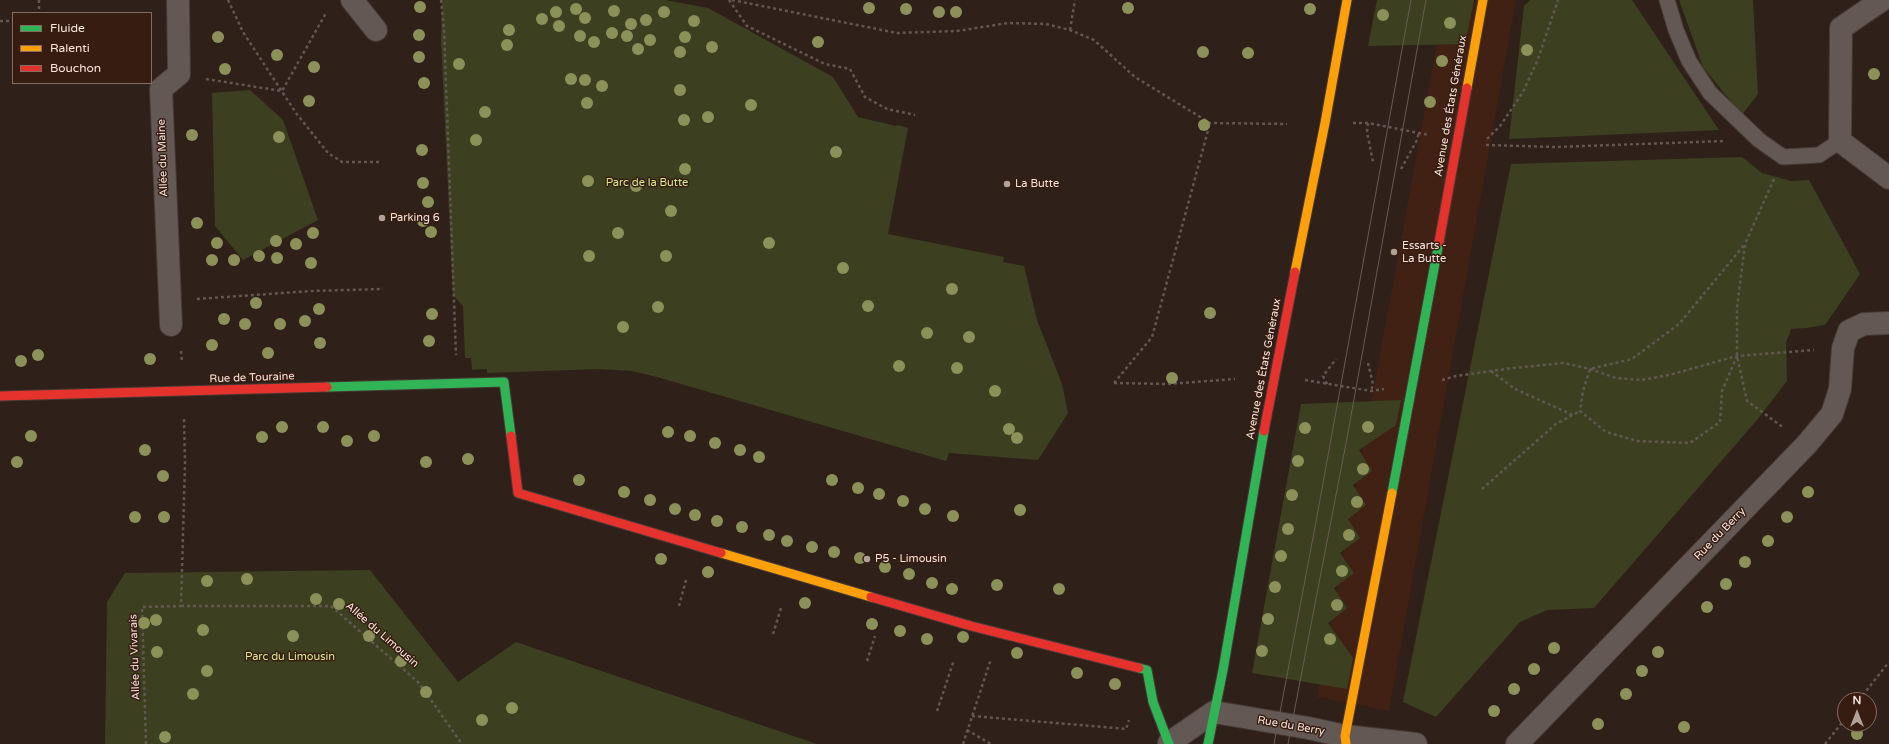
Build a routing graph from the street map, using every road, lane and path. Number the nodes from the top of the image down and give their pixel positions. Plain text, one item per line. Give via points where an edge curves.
1 (38, 0) edge
2 (178, 0) edge
3 (228, 0) edge
4 (352, 0) edge
5 (441, 0) edge
6 (729, 0) edge
7 (732, 0) edge
8 (1075, 0) edge
9 (1347, 0) edge
10 (1483, 0) edge
11 (1558, 0) edge
12 (1667, 0) edge
13 (1882, 0) edge
14 (330, 6) dead end
15 (39, 12) edge
16 (12, 21) edge
17 (0, 22) edge
18 (376, 30) dead end
19 (1070, 30) junction
20 (179, 74) junction
21 (282, 91) junction
22 (914, 115) dead end
23 (1210, 123) junction
24 (1349, 123) dead end
25 (1368, 123) junction
26 (1287, 124) dead end
27 (1419, 132) junction
28 (1434, 136) dead end
29 (1760, 140) junction
30 (1840, 142) junction
31 (1783, 157) junction
32 (379, 162) dead end
33 (1373, 162) dead end
34 (1401, 169) dead end
35 (1889, 178) edge
36 (1745, 244) junction
37 (383, 288) dead end
38 (169, 301) junction
39 (1889, 323) edge
40 (171, 325) dead end
41 (1843, 348) junction
42 (1737, 356) junction
43 (1336, 359) dead end
44 (1368, 363) dead end
45 (1590, 369) junction
46 (1491, 371) junction
47 (1235, 379) dead end
48 (1305, 380) dead end
49 (457, 384) junction
50 (1327, 384) junction
51 (1391, 388) dead end
52 (1412, 388) junction
53 (1371, 391) junction
54 (0, 396) edge
55 (1580, 411) junction
56 (1573, 415) junction
57 (184, 437) dead end
58 (1807, 444) junction
59 (1482, 489) dead end
60 (686, 580) dead end
61 (181, 606) junction
62 (679, 606) dead end
63 (781, 608) dead end
64 (773, 634) dead end
65 (875, 636) dead end
66 (954, 660) dead end
67 (867, 661) dead end
68 (1889, 662) edge
69 (983, 681) dead end
70 (1866, 692) edge
71 (937, 711) dead end
72 (1214, 712) junction
73 (972, 716) junction
74 (1837, 728) edge
75 (1126, 729) dead end
76 (967, 730) junction
77 (1345, 740) edge
78 (146, 744) edge
79 (462, 744) edge
80 (963, 744) edge
81 (991, 744) edge
82 (1169, 744) edge
83 (1208, 744) edge
84 (1416, 744) edge
85 (1517, 744) edge
86 (1825, 744) edge

1 - 15 path
2 - 20 street
3 - 21 path via 243,32
4 - 18 street
5 - 49 path
6 - 22 path via 747,26 825,64 850,69 865,97 887,109
7 - 19 path via 897,33 957,31 1008,23 1046,24
8 - 19 path
9 - 72 street, Avenue des États Généraux via 1273,380
10 - 52 street, Avenue des États Généraux
11 - 29 path via 1538,59 1523,92 1500,126 1481,145 1556,147
12 - 29 lane via 1689,61 1710,93
13 - 30 street via 1841,28
14 - 21 path
16 - 17 path
19 - 23 path via 1094,40 1135,78
20 - 21 path
20 - 38 street, Allée du Maine via 160,89
21 - 32 path via 328,153 342,162
23 - 26 path
23 - 47 path via 1152,337 1114,383 1168,384
24 - 25 path
25 - 27 path
25 - 33 path via 1367,132
27 - 28 path
27 - 34 path via 1418,140
29 - 31 lane
30 - 31 lane via 1819,155
30 - 35 street
31 - 36 path
36 - 42 path via 1737,308
36 - 45 path via 1679,324 1632,358
37 - 38 path
38 - 40 street, Allée du Maine
39 - 41 street, Rue du Berry via 1864,324 1849,331
41 - 42 path
41 - 58 street, Rue du Berry via 1840,389 1832,414
42 - 45 path via 1642,380 1616,378
42 - 55 path via 1722,391 1720,422 1690,443 1638,441 1606,432
42 - 58 path via 1747,401
43 - 50 path via 1324,376
44 - 53 path via 1373,384
45 - 46 path via 1564,363
45 - 55 path
46 - 52 path via 1456,376
46 - 56 path via 1515,389
48 - 50 path
49 - 54 street, Rue de Touraine
49 - 82 street, Rue de Touraine via 504,382 518,493 971,626 1147,670 1153,702
50 - 53 path
51 - 53 path
52 - 77 street, Avenue des États Généraux
55 - 56 path
56 - 59 path via 1556,424
57 - 61 path
58 - 85 street, Rue du Berry
60 - 62 path
61 - 78 path, Allée du Vivarais via 142,607
61 - 79 path, Allée du Limousin via 331,606 419,683
63 - 64 path
65 - 67 path
66 - 71 path
68 - 70 path
69 - 73 path
72 - 77 street, Rue du Berry via 1308,728
72 - 82 street
72 - 83 street, Avenue des États Généraux
73 - 75 path
73 - 76 path
74 - 86 path
76 - 80 path
76 - 81 path
77 - 84 street, Rue du Berry

